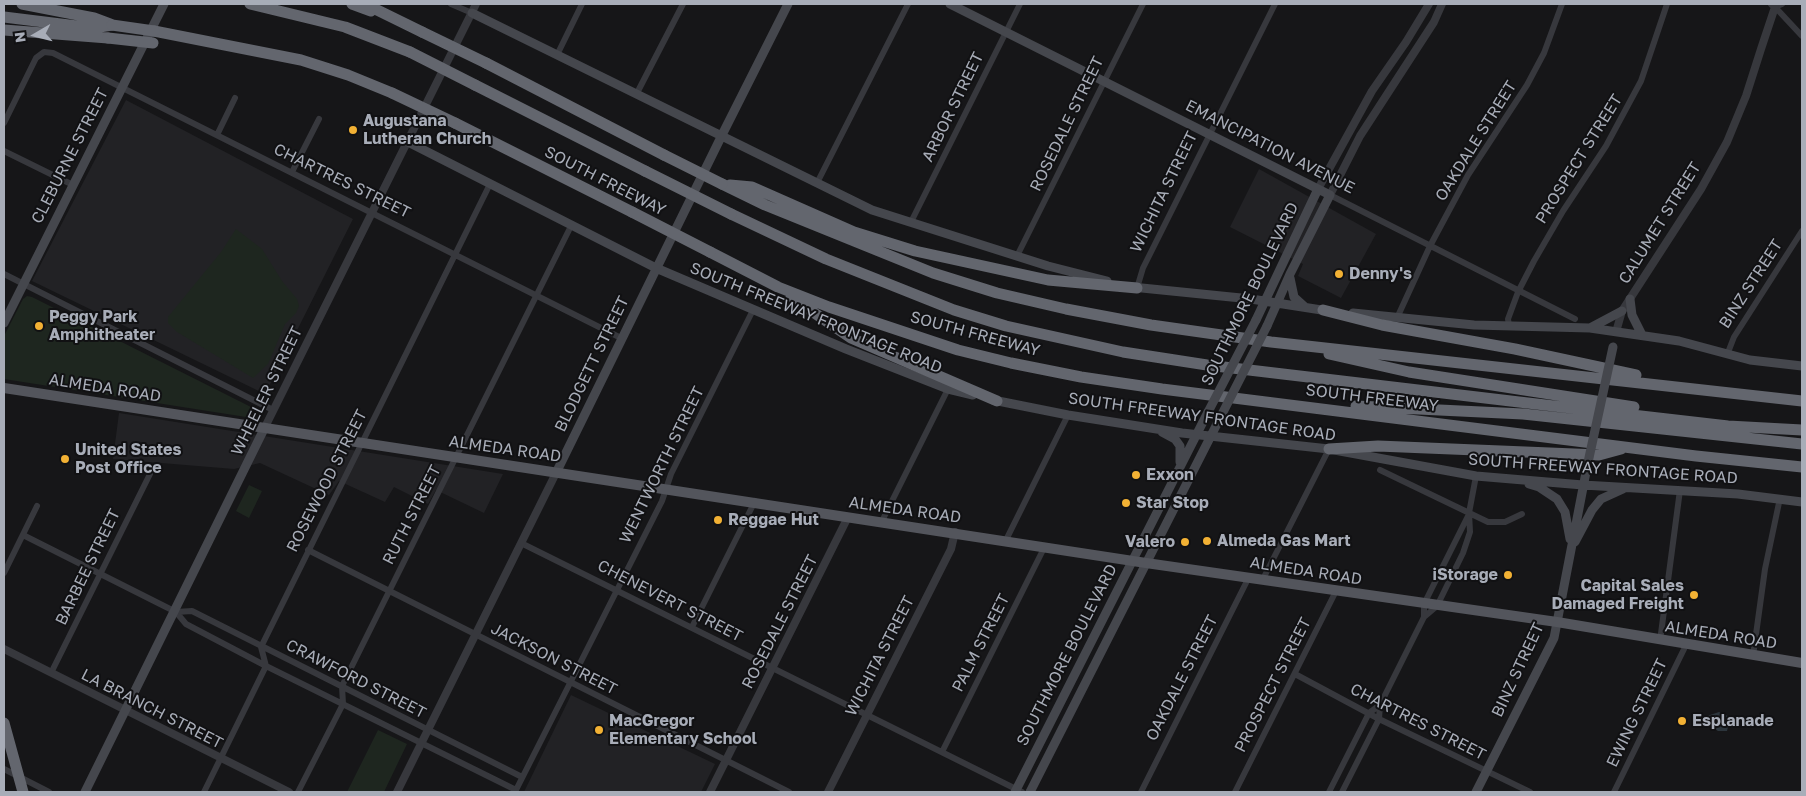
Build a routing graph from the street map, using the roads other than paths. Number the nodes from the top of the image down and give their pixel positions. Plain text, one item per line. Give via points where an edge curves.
1 (22, 4) edge
2 (164, 4) edge
3 (250, 4) edge
4 (352, 4) edge
5 (365, 4) edge
6 (451, 4) edge
7 (476, 4) edge
8 (582, 4) edge
9 (683, 4) edge
10 (788, 4) edge
11 (908, 4) edge
12 (950, 4) edge
13 (1020, 4) edge
14 (1143, 4) edge
15 (1275, 4) edge
16 (1429, 4) edge
17 (1442, 4) edge
18 (1562, 4) edge
19 (1667, 4) edge
20 (1776, 5) edge
21 (472, 13) junction
22 (4, 17) edge
23 (401, 23) junction
24 (112, 25) junction
25 (4, 30) edge
26 (1006, 32) junction
27 (170, 34) junction
28 (1802, 36) edge
29 (1406, 42) junction
30 (1416, 49) junction
31 (558, 53) junction
32 (1104, 80) junction
33 (122, 88) junction
34 (637, 93) junction
35 (236, 98) dead end
36 (320, 119) dead end
37 (4, 123) edge
38 (1208, 133) junction
39 (722, 134) junction
40 (217, 135) junction
41 (408, 142) junction
42 (4, 151) edge
43 (292, 172) junction
44 (817, 183) junction
45 (490, 184) junction
46 (73, 185) junction
47 (1318, 189) junction
48 (750, 192) junction
49 (1330, 195) junction
50 (373, 212) junction
51 (911, 222) junction
52 (572, 224) junction
53 (1802, 231) edge
54 (1430, 246) junction
55 (456, 254) junction
56 (1017, 256) junction
57 (656, 268) junction
58 (4, 274) edge
59 (1290, 274) junction
60 (23, 284) junction
61 (778, 287) junction
62 (1137, 288) junction
63 (1518, 292) junction
64 (537, 295) junction
65 (1630, 299) junction
66 (1264, 301) junction
67 (1278, 303) junction
68 (1305, 307) junction
69 (753, 310) junction
70 (1323, 310) junction
71 (1622, 311) junction
72 (1397, 318) junction
73 (1575, 319) dead end
74 (4, 322) edge
75 (1509, 326) junction
76 (1590, 328) junction
77 (1616, 332) junction
78 (1642, 335) junction
79 (621, 338) junction
80 (1271, 342) junction
81 (1727, 355) junction
82 (1802, 366) edge
83 (1694, 387) junction
84 (4, 388) edge
85 (948, 389) junction
86 (1242, 398) junction
87 (997, 401) junction
88 (1802, 401) edge
89 (273, 410) junction
90 (1068, 415) junction
91 (1728, 426) junction
92 (265, 427) junction
93 (1158, 429) junction
94 (1802, 430) edge
95 (1197, 435) junction
96 (1209, 437) junction
97 (362, 443) junction
98 (1802, 444) edge
99 (1627, 448) junction
100 (1329, 449) junction
101 (457, 458) junction
102 (1180, 465) junction
103 (1587, 466) joint
104 (1802, 467) edge
105 (1380, 470) dead end
106 (557, 471) junction
107 (150, 474) dead end
108 (1476, 476) junction
109 (1512, 479) junction
110 (1583, 486) junction
111 (1626, 488) junction
112 (666, 489) junction
113 (1680, 490) junction
114 (1780, 498) junction
115 (755, 502) junction
116 (1802, 502) edge
117 (37, 506) dead end
118 (1469, 513) junction
119 (1522, 514) dead end
120 (848, 517) junction
121 (882, 521) junction
122 (955, 532) junction
123 (23, 535) junction
124 (1006, 540) junction
125 (521, 543) junction
126 (1045, 546) junction
127 (308, 550) junction
128 (1570, 551) junction
129 (1132, 560) junction
130 (1146, 563) junction
131 (100, 572) junction
132 (4, 573) edge
133 (1249, 577) junction
134 (1263, 579) junction
135 (617, 590) junction
136 (389, 591) junction
137 (1336, 591) junction
138 (1424, 604) junction
139 (1437, 606) junction
140 (176, 612) junction
141 (1424, 617) junction
142 (1558, 622) junction
143 (692, 627) junction
144 (1097, 630) junction
145 (476, 635) junction
146 (1109, 636) junction
147 (1660, 641) junction
148 (1686, 645) junction
149 (261, 647) junction
150 (4, 649) edge
151 (1753, 656) junction
152 (1802, 663) edge
153 (266, 666) junction
154 (773, 668) junction
155 (51, 673) junction
156 (1295, 674) junction
157 (570, 682) junction
158 (342, 686) junction
159 (343, 704) junction
160 (1380, 705) junction
161 (126, 710) junction
162 (1369, 713) junction
163 (867, 714) junction
164 (1379, 719) junction
165 (4, 722) edge
166 (428, 730) junction
167 (4, 741) edge
168 (422, 743) junction
169 (942, 752) junction
170 (220, 759) junction
171 (726, 761) junction
172 (4, 769) edge
173 (1486, 771) junction
174 (522, 777) junction
175 (515, 791) edge
176 (1018, 791) edge
177 (14, 792) edge
178 (23, 792) edge
179 (49, 792) edge
180 (85, 792) edge
181 (204, 792) edge
182 (289, 792) edge
183 (298, 792) edge
184 (397, 792) edge
185 (710, 792) edge
186 (789, 792) edge
187 (828, 792) edge
188 (1030, 792) edge
189 (1141, 792) edge
190 (1235, 792) edge
191 (1330, 792) edge
192 (1342, 792) edge
193 (1476, 792) edge
194 (1530, 792) edge
195 (1614, 792) edge

1 - 24 highway via 94,18
2 - 33 main road, CLEBURNE STREET
3 - 91 highway, bridge via 345,27 410,52 826,259 900,290 1006,326 1123,352 1207,365
4 - 23 highway
5 - 23 highway
6 - 21 street
7 - 21 street, WHEELER STREET
8 - 31 street
9 - 34 street
10 - 39 main road, BLODGETT STREET
11 - 44 street
12 - 26 main road, EMANCIPATION AVENUE
13 - 26 street, ARBOR STREET
14 - 32 street, ROSEDALE STREET
15 - 38 street, WICHITA STREET
16 - 29 street, SOUTHMORE BOULEVARD
17 - 30 street, SOUTHMORE BOULEVARD
18 - 54 street, OAKDALE STREET via 1544,53 1531,77 1468,175
19 - 63 street, PROSPECT STREET via 1641,81 1625,113 1548,236
20 - 28 street
20 - 65 street, CALUMET STREET via 1727,142 1701,189
21 - 31 main road
21 - 41 street, WHEELER STREET
22 - 24 highway via 93,28
23 - 48 highway, bridge via 486,63 664,156 722,184
24 - 27 highway, SOUTH FREEWAY, bridge
25 - 27 highway, bridge via 153,43
26 - 32 main road, EMANCIPATION AVENUE
26 - 51 street, ARBOR STREET
27 - 61 highway, SOUTH FREEWAY, bridge via 301,60 392,93
29 - 30 street
29 - 47 street, SOUTHMORE BOULEVARD via 1372,91
30 - 49 street, SOUTHMORE BOULEVARD via 1360,136
31 - 34 main road
32 - 38 main road, EMANCIPATION AVENUE
32 - 56 street, ROSEDALE STREET
33 - 37 street, CHARTRES STREET via 49,52 40,54
33 - 40 street, CHARTRES STREET
33 - 46 main road, CLEBURNE STREET
34 - 39 main road
35 - 40 street
36 - 43 street
38 - 47 main road, EMANCIPATION AVENUE
38 - 62 street, WICHITA STREET via 1142,268
39 - 44 main road
39 - 57 main road, BLODGETT STREET
40 - 43 street, CHARTRES STREET
41 - 45 main road, SOUTH FREEWAY FRONTAGE ROAD
41 - 50 street, WHEELER STREET
42 - 46 street
43 - 50 street, CHARTRES STREET
44 - 51 main road via 872,210
45 - 52 main road, SOUTH FREEWAY FRONTAGE ROAD
45 - 55 street, ROSEWOOD STREET
46 - 60 main road, CLEBURNE STREET
47 - 49 main road, EMANCIPATION AVENUE
47 - 66 main road, SOUTHMORE BOULEVARD
48 - 62 highway via 854,232 915,251 1048,280
48 - 80 highway via 933,273 997,293 1066,310
49 - 54 street, EMANCIPATION AVENUE
49 - 59 main road, SOUTHMORE BOULEVARD
50 - 55 street, CHARTRES STREET
50 - 89 street, WHEELER STREET
51 - 56 main road
52 - 57 main road, SOUTH FREEWAY FRONTAGE ROAD
52 - 64 street, RUTH STREET
53 - 81 street, BINZ STREET via 1734,337
54 - 63 street, EMANCIPATION AVENUE
54 - 72 street, OAKDALE STREET
55 - 64 street, CHARTRES STREET
55 - 97 street, ROSEWOOD STREET
56 - 62 main road
57 - 69 main road, SOUTH FREEWAY FRONTAGE ROAD
57 - 79 main road, BLODGETT STREET
58 - 60 street
59 - 67 main road, SOUTHMORE BOULEVARD
59 - 68 main road via 1294,297
60 - 74 main road, CLEBURNE STREET
60 - 89 street
61 - 86 highway, SOUTH FREEWAY via 923,339 1011,363 1082,377
61 - 87 highway via 851,338
62 - 66 main road
63 - 73 street, EMANCIPATION AVENUE
63 - 75 street, PROSPECT STREET via 1508,319
64 - 79 street, CHARTRES STREET
64 - 101 street, RUTH STREET
65 - 71 street, CALUMET STREET
65 - 78 main road via 1632,315
66 - 67 main road
66 - 95 main road, SOUTHMORE BOULEVARD, bridge
67 - 68 main road
67 - 96 main road, SOUTHMORE BOULEVARD, bridge
68 - 70 main road
69 - 85 main road, SOUTH FREEWAY FRONTAGE ROAD
69 - 112 street, WENTWORTH STREET
70 - 72 main road
70 - 83 highway via 1382,325
71 - 76 main road
71 - 77 street, CALUMET STREET
72 - 75 main road
75 - 76 main road
76 - 77 main road
77 - 78 main road
77 - 103 main road, CALUMET STREET, bridge
78 - 81 main road via 1679,341
79 - 106 main road, BLODGETT STREET
80 - 83 highway
80 - 91 highway via 1409,372 1696,416
81 - 82 main road
83 - 88 highway
84 - 92 main road, ALMEDA ROAD
85 - 87 main road, SOUTH FREEWAY FRONTAGE ROAD
85 - 121 street
86 - 98 highway via 1524,414
86 - 99 highway, SOUTH FREEWAY
87 - 90 main road, SOUTH FREEWAY FRONTAGE ROAD
89 - 92 street, WHEELER STREET
90 - 93 main road, SOUTH FREEWAY FRONTAGE ROAD
90 - 124 street
91 - 94 highway
92 - 97 main road, ALMEDA ROAD
92 - 140 main road, WHEELER STREET
93 - 95 main road, SOUTH FREEWAY FRONTAGE ROAD
93 - 102 main road via 1180,446
95 - 96 main road, SOUTH FREEWAY FRONTAGE ROAD
95 - 102 main road, SOUTHMORE BOULEVARD
96 - 100 main road, SOUTH FREEWAY FRONTAGE ROAD
96 - 130 main road, SOUTHMORE BOULEVARD
97 - 101 main road, ALMEDA ROAD
97 - 127 street, ROSEWOOD STREET
99 - 100 highway via 1598,455 1378,446
99 - 104 highway, SOUTH FREEWAY
100 - 108 main road, SOUTH FREEWAY FRONTAGE ROAD
100 - 134 street
101 - 106 main road, ALMEDA ROAD
101 - 136 street, RUTH STREET
102 - 129 main road, SOUTHMORE BOULEVARD
103 - 110 main road, BINZ STREET
105 - 118 street
106 - 112 main road, ALMEDA ROAD
106 - 125 street, BLODGETT STREET
107 - 131 street, BARBEE STREET
108 - 109 main road, SOUTH FREEWAY FRONTAGE ROAD
108 - 118 street
109 - 110 main road, SOUTH FREEWAY FRONTAGE ROAD
109 - 128 main road via 1539,487 1557,499 1565,512
110 - 111 main road, SOUTH FREEWAY FRONTAGE ROAD
110 - 128 main road, BINZ STREET
111 - 113 main road, SOUTH FREEWAY FRONTAGE ROAD
111 - 128 main road via 1600,499
112 - 115 main road, ALMEDA ROAD
112 - 135 street, WENTWORTH STREET
113 - 114 main road, SOUTH FREEWAY FRONTAGE ROAD
113 - 147 street, EWING STREET
114 - 116 main road, SOUTH FREEWAY FRONTAGE ROAD
114 - 151 street via 1765,569
115 - 120 main road, ALMEDA ROAD
115 - 143 street
117 - 123 street
118 - 119 street via 1496,523
118 - 138 street
118 - 139 street via 1470,532 1463,553
120 - 121 main road, ALMEDA ROAD
120 - 154 street, ROSEDALE STREET
121 - 122 main road, ALMEDA ROAD
122 - 124 main road, ALMEDA ROAD
122 - 163 street, WICHITA STREET via 951,549
123 - 131 street, CRAWFORD STREET
123 - 132 street
124 - 126 main road, ALMEDA ROAD
125 - 135 street, CHENEVERT STREET
125 - 145 street, BLODGETT STREET
126 - 129 main road, ALMEDA ROAD
126 - 169 street, PALM STREET
127 - 136 street, JACKSON STREET
127 - 149 street, ROSEWOOD STREET
128 - 142 main road, BINZ STREET
129 - 130 main road, ALMEDA ROAD
129 - 144 main road, SOUTHMORE BOULEVARD
130 - 133 main road, ALMEDA ROAD
130 - 146 main road, SOUTHMORE BOULEVARD
131 - 140 street, CRAWFORD STREET
131 - 155 street, BARBEE STREET
133 - 134 main road, ALMEDA ROAD
133 - 189 street, OAKDALE STREET
134 - 137 main road, ALMEDA ROAD
135 - 143 street, CHENEVERT STREET
135 - 157 street, WENTWORTH STREET
136 - 145 street, JACKSON STREET
136 - 158 street, RUTH STREET
137 - 138 main road, ALMEDA ROAD
137 - 156 street, PROSPECT STREET
138 - 139 main road, ALMEDA ROAD
138 - 141 street
139 - 141 street
139 - 142 main road, ALMEDA ROAD
140 - 149 street, CRAWFORD STREET via 192,611
140 - 153 street, CRAWFORD STREET via 186,624
140 - 161 main road, WHEELER STREET
141 - 160 street
142 - 147 main road, ALMEDA ROAD
142 - 173 main road, BINZ STREET via 1554,638
143 - 154 street, CHENEVERT STREET
144 - 146 main road
144 - 176 main road, SOUTHMORE BOULEVARD
145 - 157 street, JACKSON STREET
145 - 166 street, BLODGETT STREET
146 - 188 main road, SOUTHMORE BOULEVARD
147 - 148 main road, ALMEDA ROAD
148 - 151 main road, ALMEDA ROAD
148 - 195 street, EWING STREET
149 - 153 street
149 - 158 street, CRAWFORD STREET
150 - 155 street, LA BRANCH STREET
151 - 152 main road, ALMEDA ROAD
153 - 159 street, CRAWFORD STREET
153 - 170 street
154 - 163 street, CHENEVERT STREET
154 - 171 street, ROSEDALE STREET
155 - 161 street, LA BRANCH STREET
156 - 162 street, CHARTRES STREET
156 - 190 street, PROSPECT STREET
157 - 171 street, JACKSON STREET
157 - 174 street, WENTWORTH STREET
158 - 159 street, RUTH STREET
158 - 166 street, CRAWFORD STREET
159 - 168 street, CRAWFORD STREET
159 - 183 street
160 - 162 street
160 - 164 street
161 - 170 street, LA BRANCH STREET
161 - 180 main road, WHEELER STREET
162 - 164 street, CHARTRES STREET
162 - 191 street
163 - 169 street, CHENEVERT STREET
163 - 187 street, WICHITA STREET
164 - 173 street, CHARTRES STREET
164 - 192 street
165 - 178 highway, bridge
166 - 168 street, BLODGETT STREET
166 - 174 street, CRAWFORD STREET
167 - 177 highway
168 - 175 street, CRAWFORD STREET
168 - 184 street, BLODGETT STREET
169 - 176 street, CHENEVERT STREET
170 - 181 street
170 - 182 street, LA BRANCH STREET
171 - 185 street, ROSEDALE STREET
171 - 186 street, JACKSON STREET
172 - 179 street
173 - 193 main road, BINZ STREET
173 - 194 street, CHARTRES STREET
174 - 175 street, WENTWORTH STREET

